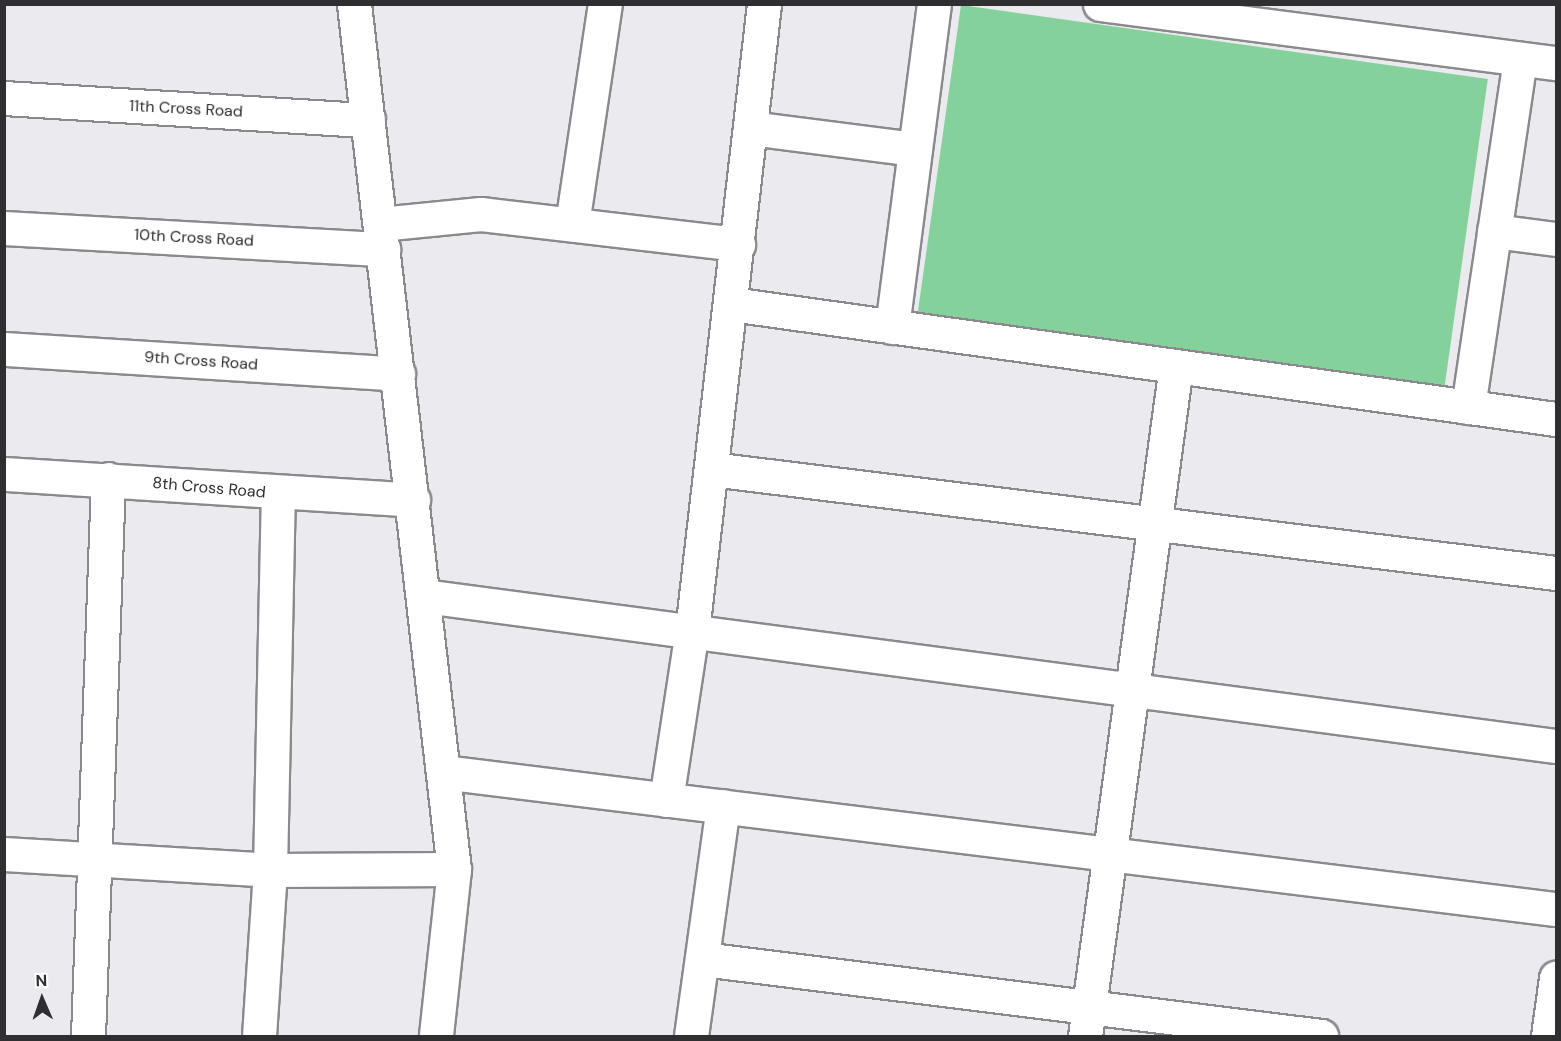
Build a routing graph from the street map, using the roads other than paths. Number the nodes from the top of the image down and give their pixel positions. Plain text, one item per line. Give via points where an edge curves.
1 (354, 4) edge
2 (605, 4) edge
3 (764, 4) edge
4 (934, 4) edge
5 (1100, 4) edge
6 (1220, 12) edge
7 (1520, 58) junction
8 (1557, 63) edge
9 (4, 98) edge
10 (368, 120) junction
11 (750, 128) junction
12 (915, 149) junction
13 (572, 224) junction
14 (4, 228) edge
15 (1494, 231) junction
16 (382, 236) junction
17 (1557, 239) edge
18 (738, 244) junction
19 (731, 304) junction
20 (892, 327) junction
21 (4, 350) edge
22 (1176, 366) junction
23 (398, 374) junction
24 (1468, 407) junction
25 (1557, 419) edge
26 (711, 469) junction
27 (4, 474) edge
28 (108, 479) junction
29 (278, 494) junction
30 (413, 500) junction
31 (1154, 524) junction
32 (1557, 573) edge
33 (424, 596) junction
34 (692, 631) junction
35 (1132, 690) junction
36 (1557, 746) edge
37 (443, 772) junction
38 (666, 800) junction
39 (723, 806) junction
40 (4, 854) edge
41 (1109, 854) junction
42 (93, 856) junction
43 (454, 869) junction
44 (270, 870) junction
45 (1557, 909) edge
46 (702, 959) junction
47 (1557, 978) edge
48 (1087, 1022) edge
49 (88, 1036) edge
50 (259, 1036) edge
51 (436, 1036) edge
52 (691, 1036) edge
53 (1321, 1036) edge
54 (1548, 1036) edge

1 - 10 street
2 - 13 street
3 - 11 street
4 - 12 street
5 - 6 street
6 - 7 street
7 - 8 street
7 - 15 street
9 - 10 street, 11th Cross Road
10 - 16 street
11 - 12 street
11 - 18 street
12 - 20 street
13 - 16 street, 10th Cross Road via 481,214
13 - 18 street, 10th Cross Road
14 - 16 street, 10th Cross Road
15 - 17 street
15 - 24 street
16 - 23 street
18 - 19 street
19 - 20 street
19 - 26 street
20 - 22 street
21 - 23 street, 9th Cross Road
22 - 24 street
22 - 31 street
23 - 30 street
24 - 25 street
26 - 31 street
26 - 34 street
27 - 28 street, 8th Cross Road
28 - 29 street, 8th Cross Road
28 - 42 street
29 - 30 street, 8th Cross Road
29 - 44 street
30 - 33 street
31 - 32 street
31 - 35 street
33 - 34 street
33 - 37 street
34 - 35 street
34 - 38 street
35 - 36 street
35 - 41 street
37 - 38 street
37 - 43 street
38 - 39 street
39 - 41 street
39 - 46 street
40 - 42 street
41 - 45 street
41 - 48 street
42 - 44 street
42 - 49 street
43 - 44 street
43 - 51 street
44 - 50 street
46 - 48 street
46 - 52 street
47 - 54 street
48 - 53 street

